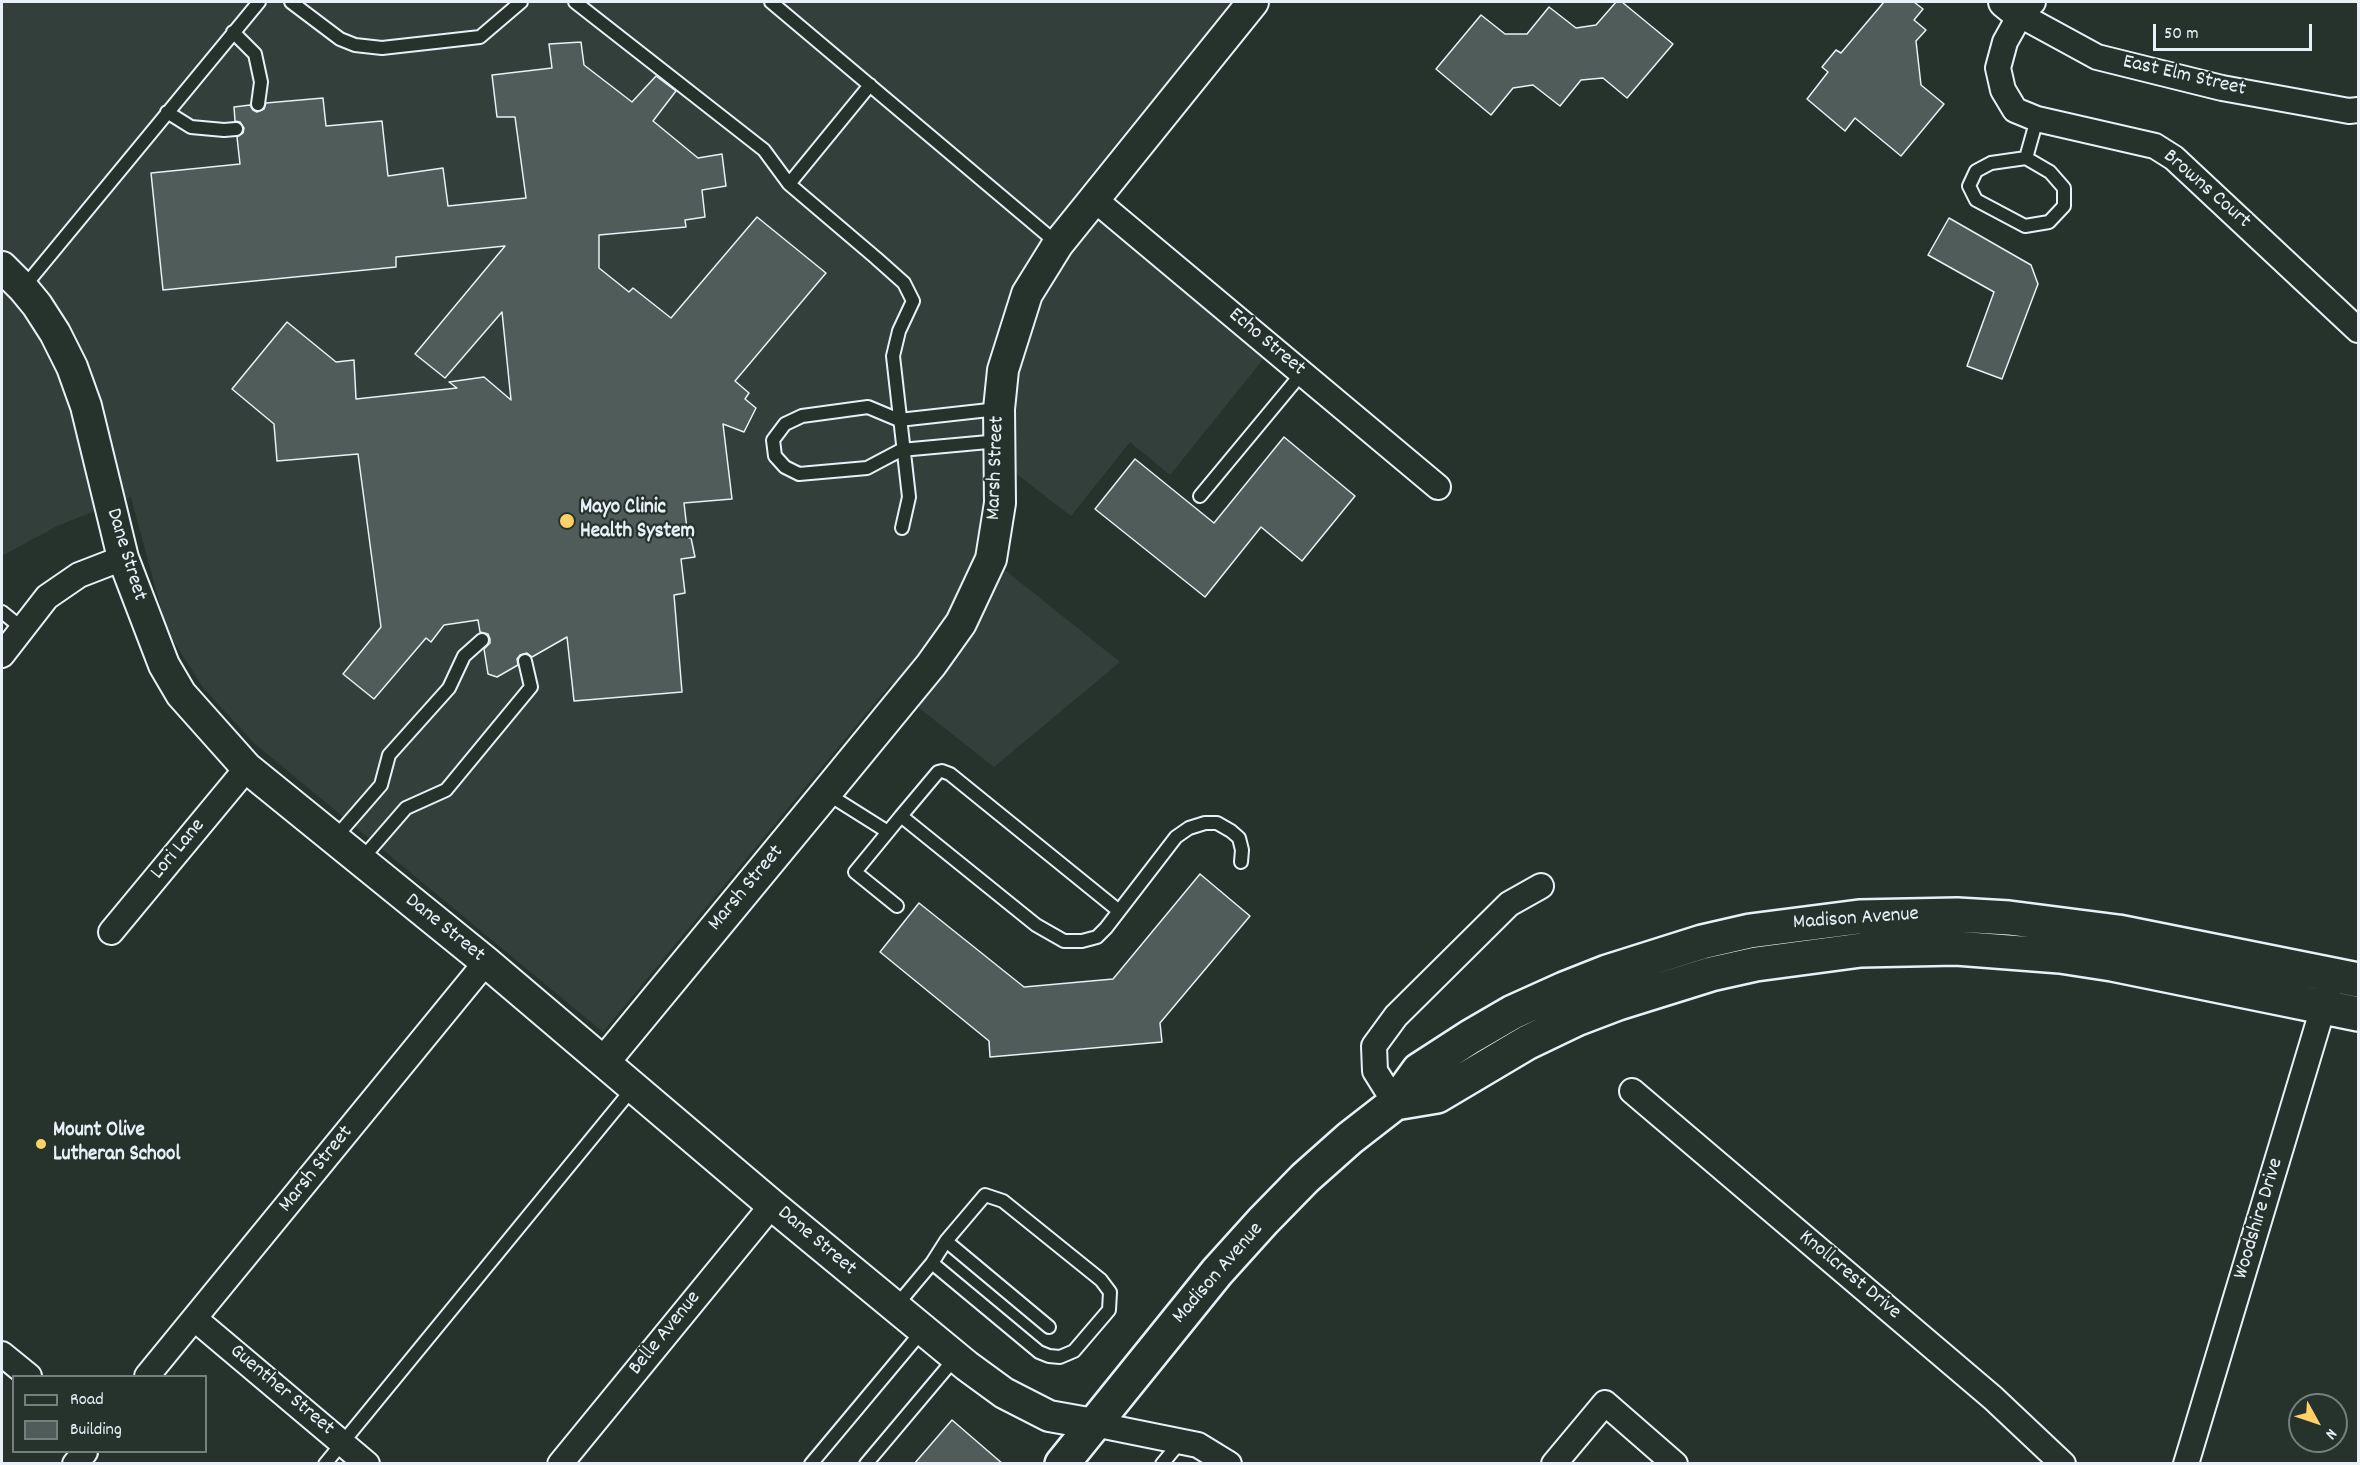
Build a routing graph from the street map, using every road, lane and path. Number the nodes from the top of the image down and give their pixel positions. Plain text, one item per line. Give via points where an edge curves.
1 (259, 2) edge
2 (291, 2) edge
3 (521, 2) edge
4 (575, 2) edge
5 (771, 2) edge
6 (1253, 2) edge
7 (2019, 6) edge
8 (233, 32) junction
9 (870, 85) junction
10 (258, 104) dead end
11 (2358, 110) edge
12 (168, 112) junction
13 (2037, 119) junction
14 (236, 129) dead end
15 (2026, 158) junction
16 (789, 184) junction
17 (1094, 199) junction
18 (1058, 243) junction
19 (2, 267) edge
20 (23, 288) junction
21 (2358, 330) edge
22 (1302, 373) junction
23 (999, 409) junction
24 (899, 420) junction
25 (999, 441) junction
26 (904, 449) junction
27 (1438, 487) dead end
28 (1200, 496) dead end
29 (902, 528) dead end
30 (123, 558) junction
31 (2, 612) edge
32 (23, 629) junction
33 (482, 640) dead end
34 (2, 655) edge
35 (525, 662) dead end
36 (248, 768) junction
37 (826, 793) junction
38 (901, 816) junction
39 (888, 832) junction
40 (334, 838) junction
41 (361, 860) junction
42 (1241, 862) dead end
43 (1541, 886) dead end
44 (897, 906) dead end
45 (1119, 911) junction
46 (111, 932) dead end
47 (486, 962) junction
48 (2345, 977) edge
49 (2324, 1008) junction
50 (2358, 1014) edge
51 (604, 1062) junction
52 (634, 1087) junction
53 (1632, 1091) dead end
54 (1395, 1102) junction
55 (772, 1205) junction
56 (946, 1241) junction
57 (932, 1263) junction
58 (895, 1307) junction
59 (195, 1319) junction
60 (1049, 1327) dead end
61 (923, 1330) junction
62 (2, 1353) edge
63 (956, 1357) junction
64 (27, 1375) edge
65 (149, 1375) edge
66 (1094, 1424) junction
67 (1182, 1440) junction
68 (342, 1442) junction
69 (325, 1464) edge
70 (367, 1464) edge
71 (560, 1464) edge
72 (811, 1464) edge
73 (866, 1464) edge
74 (1062, 1464) edge
75 (1162, 1464) edge
76 (1230, 1464) edge
77 (1554, 1464) edge
78 (1675, 1464) edge
79 (2062, 1464) edge
80 (2186, 1464) edge

1 - 8 lane
2 - 3 lane via 340,39 382,48 480,37
4 - 16 lane via 764,150
5 - 9 lane
6 - 17 street, Marsh Street
7 - 11 street, East Elm Street via 2097,57 2222,88
7 - 13 street, Browns Court via 1998,68 2002,90 2015,110
8 - 10 lane via 255,54 261,82
8 - 12 lane
9 - 16 lane
9 - 18 lane
12 - 14 lane via 191,127
12 - 20 lane
13 - 15 lane
13 - 21 street, Browns Court via 2155,146 2174,158
15 - 15 lane via 1991,163 1976,171 1969,186 1976,200 2025,226 2049,222 2064,206 2064,188 2050,172
16 - 24 lane via 904,284 913,301 893,356
17 - 18 street, Marsh Street
17 - 22 street, Echo Street
18 - 23 street, Marsh Street via 1023,303 1003,370
19 - 20 street, Dane Street
20 - 30 street, Dane Street via 55,333 72,367 86,406
22 - 27 street, Echo Street
22 - 28 lane
23 - 24 lane
23 - 25 street, Marsh Street
24 - 26 lane
24 - 26 lane via 868,408 802,416 785,424 774,440 775,456 785,467 800,474 867,468
25 - 26 lane
25 - 37 street, Marsh Street via 1000,503 991,559 961,623
26 - 29 lane via 909,497
30 - 32 street via 79,575 47,597
30 - 36 street, Dane Street via 164,665 181,694
31 - 32 lane
32 - 34 street
33 - 40 lane via 464,656 449,688 389,755 381,784
35 - 41 lane via 531,687 446,790 406,808
36 - 40 street, Dane Street
36 - 46 street, Lori Lane
37 - 39 lane
37 - 51 street, Marsh Street
38 - 39 lane
38 - 45 lane via 1052,936 1064,941 1097,937
38 - 45 lane via 938,772 950,774
39 - 44 lane via 855,872
40 - 41 street, Dane Street
41 - 47 street, Dane Street
42 - 45 lane via 1239,838 1231,831 1205,823 1189,828 1176,837
43 - 54 street via 1509,904 1396,1016 1374,1046 1375,1071
47 - 51 street, Dane Street
47 - 59 street, Marsh Street
48 - 49 street, Woodshire Drive
48 - 54 main road, Madison Avenue via 2118,932 2009,918 1906,914 1807,922 1702,942 1564,989 1470,1036 1419,1070
49 - 50 main road, Madison Avenue
49 - 54 main road, Madison Avenue via 2060,956 1956,948 1851,951 1711,974 1618,1003 1528,1042 1437,1096
49 - 80 street, Woodshire Drive
51 - 52 street, Dane Street
52 - 55 street, Dane Street
52 - 68 lane
53 - 79 street, Knollcrest Drive via 1984,1390
54 - 66 main road, Madison Avenue via 1305,1178 1263,1221
55 - 58 street, Dane Street
55 - 71 street, Belle Avenue
56 - 57 lane
56 - 57 lane via 985,1195 1003,1201 1101,1280 1110,1292 1109,1310 1074,1351 1060,1357 1049,1356 1039,1352
56 - 60 lane
57 - 58 lane
58 - 61 street, Dane Street
59 - 65 street, Marsh Street
59 - 68 street, Guenther Street
61 - 63 street, Dane Street
61 - 72 lane
62 - 64 street
63 - 66 street, Dane Street via 1004,1393 1049,1416
63 - 73 lane
66 - 67 street
66 - 74 main road, Madison Avenue
67 - 75 lane
67 - 76 street via 1198,1444
68 - 69 lane
68 - 70 street, Guenther Street
77 - 78 street via 1605,1403

